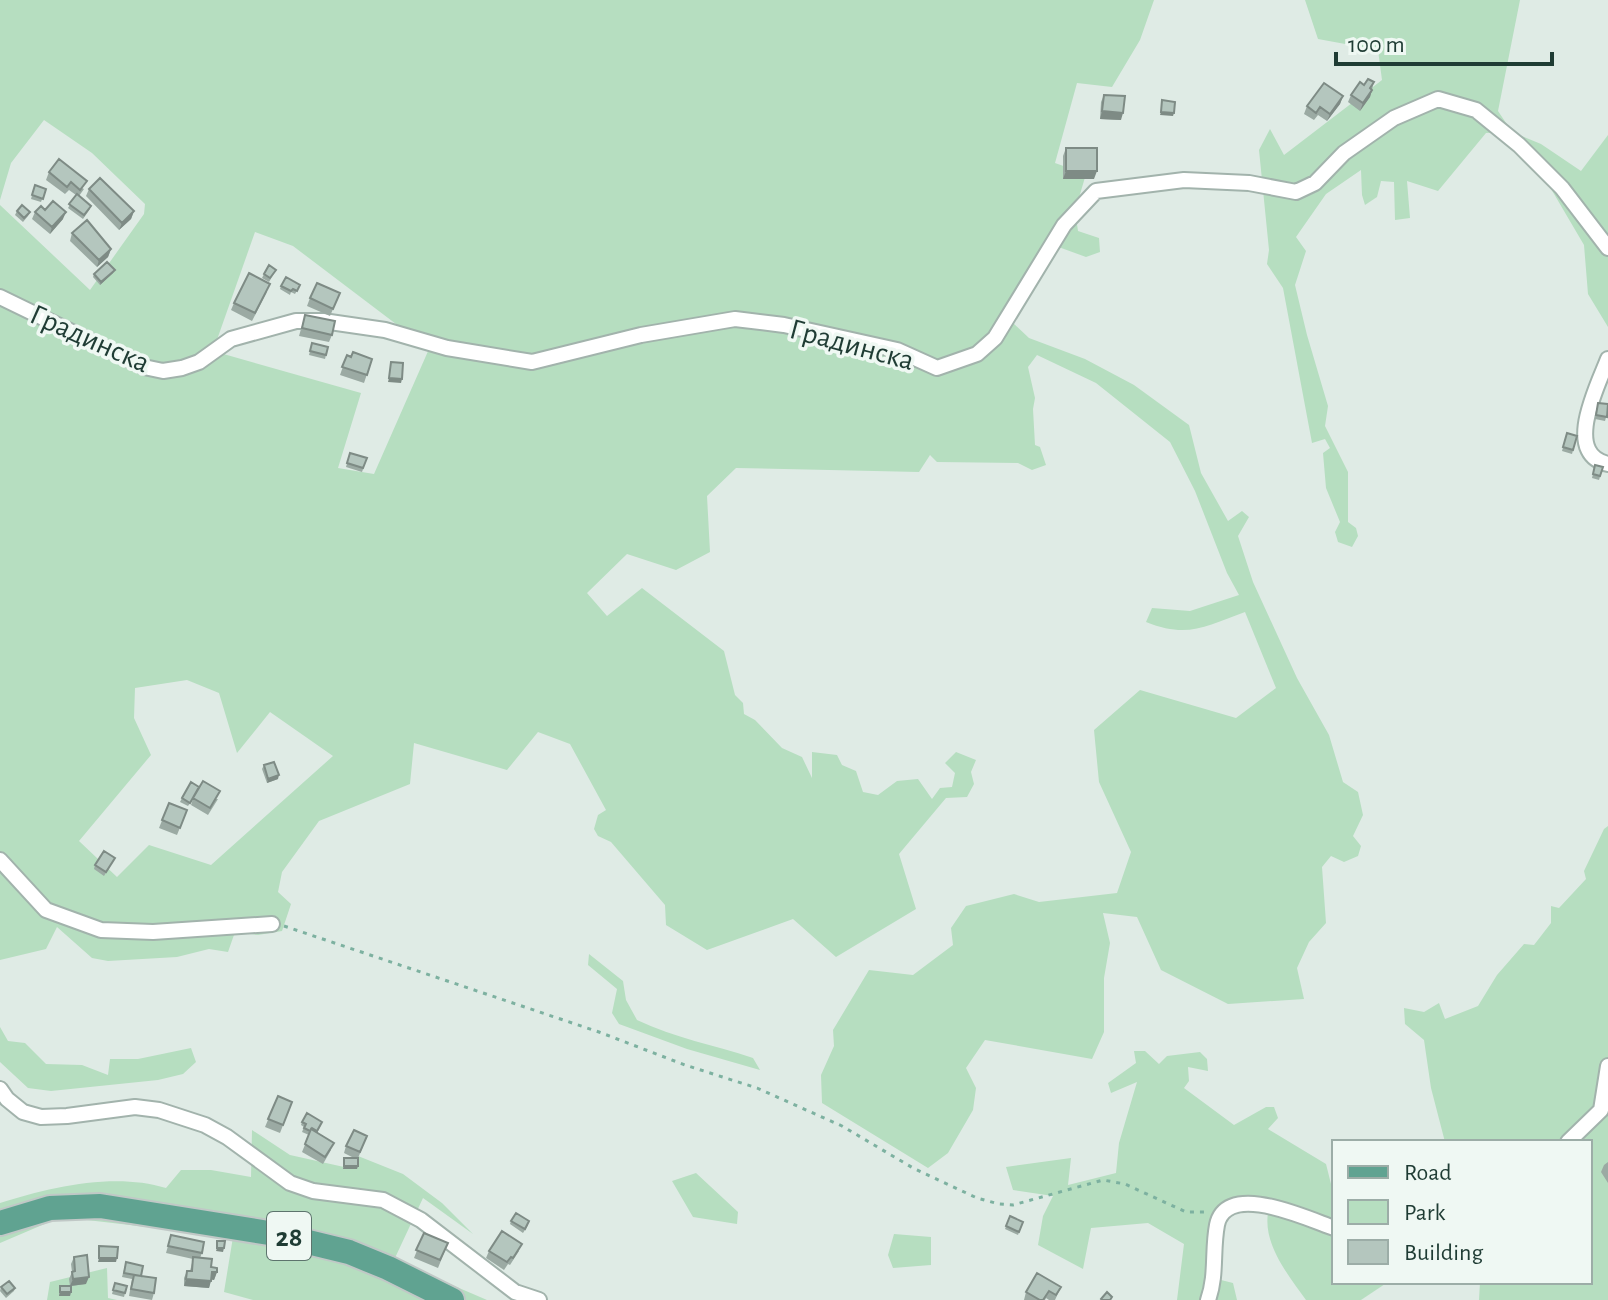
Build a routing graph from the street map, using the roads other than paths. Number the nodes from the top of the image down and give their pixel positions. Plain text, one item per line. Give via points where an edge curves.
1 (1608, 248) edge
2 (0, 297) edge
3 (1608, 359) edge
4 (1608, 464) edge
5 (0, 860) edge
6 (272, 924) road end
7 (1608, 1066) edge
8 (0, 1089) edge
9 (1570, 1140) edge
10 (0, 1223) edge
11 (1332, 1227) edge
12 (452, 1300) edge
13 (539, 1300) edge
14 (1208, 1300) edge

1 - 2 street, Градинска via 1562,188 1519,145 1476,110 1438,99 1394,118 1344,153 1315,183 1296,192 1184,180 1096,191 1064,225 995,338 977,354 937,368 897,350 735,319 532,362 447,348 385,330 296,321 231,339 199,362 163,371 144,367
3 - 4 street via 1588,411 1584,438 1591,455
5 - 6 street via 46,910 101,930
7 - 9 street via 1601,1110
8 - 13 street via 23,1112 41,1117 135,1107 205,1125 290,1183 383,1200 421,1220 515,1292
10 - 12 main road, 28 via 50,1208 100,1206 275,1234 349,1252
11 - 14 street via 1269,1206 1239,1204 1221,1212

